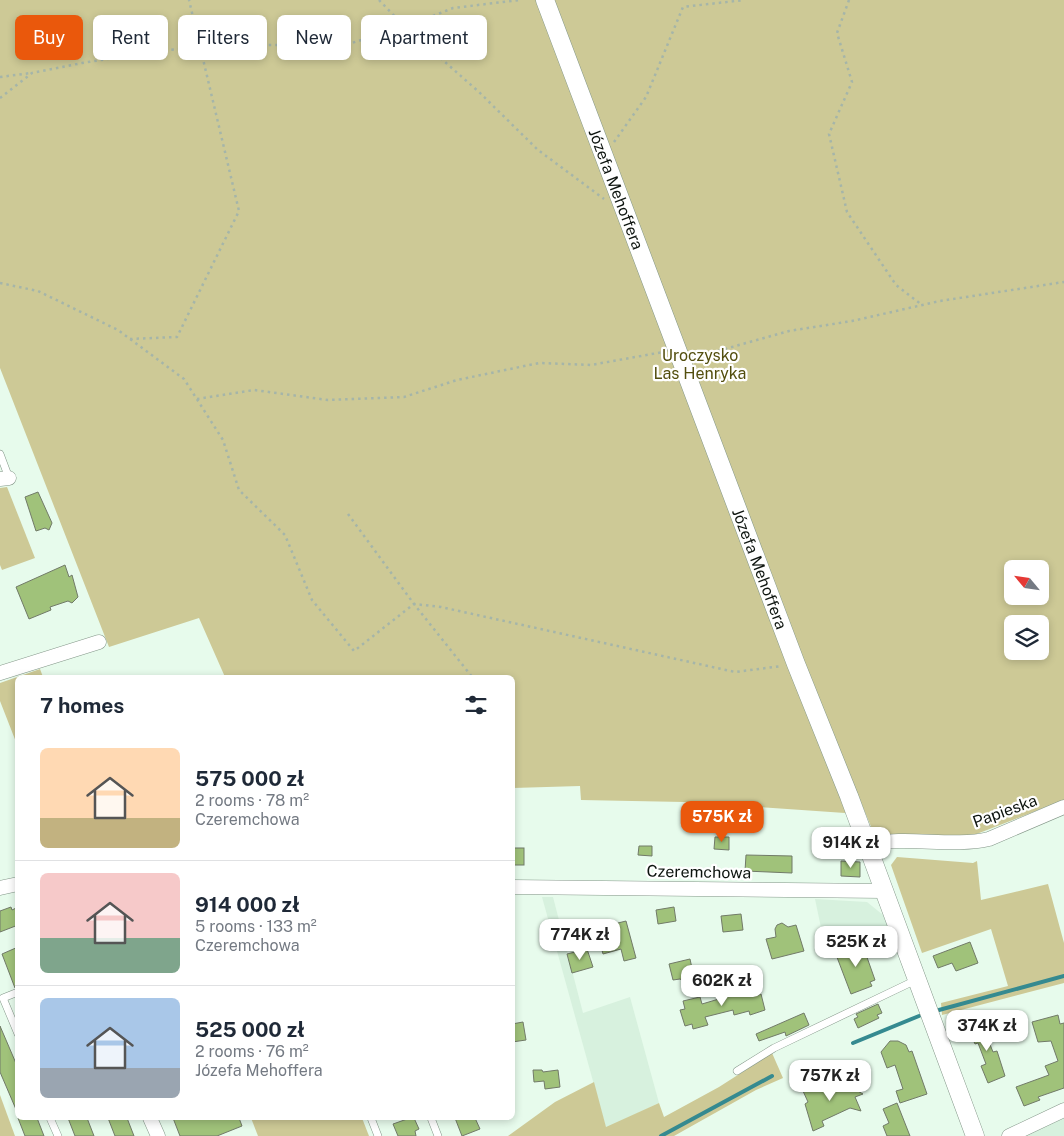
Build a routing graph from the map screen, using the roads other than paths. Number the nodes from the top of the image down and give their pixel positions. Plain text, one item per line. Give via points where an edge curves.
1 (545, 0) edge
2 (0, 454) edge
3 (5, 478) edge
4 (99, 642) dead end
5 (0, 673) edge
6 (1064, 807) edge
7 (868, 845) junction
8 (15, 885) edge
9 (515, 887) edge
10 (0, 888) edge
11 (884, 891) junction
12 (916, 980) junction
13 (15, 993) edge
14 (15, 1027) edge
15 (737, 1071) dead end
16 (1064, 1110) edge
17 (51, 1120) edge
18 (151, 1120) edge
19 (372, 1120) edge
20 (432, 1120) edge
21 (58, 1136) edge
22 (158, 1136) edge
23 (378, 1136) edge
24 (438, 1136) edge
25 (975, 1136) edge
26 (1009, 1136) edge

1 - 7 street, Józefa Mehoffera via 796,664
2 - 3 lane
4 - 5 street
6 - 7 street, Papieska via 989,839
7 - 11 street, Józefa Mehoffera
8 - 10 street
9 - 11 street, Czeremchowa
11 - 12 street, Józefa Mehoffera
12 - 15 lane via 774,1048
12 - 25 street, Józefa Mehoffera
13 - 14 lane via 3,998
16 - 26 street
17 - 21 lane
18 - 22 street
19 - 23 lane
20 - 24 lane

